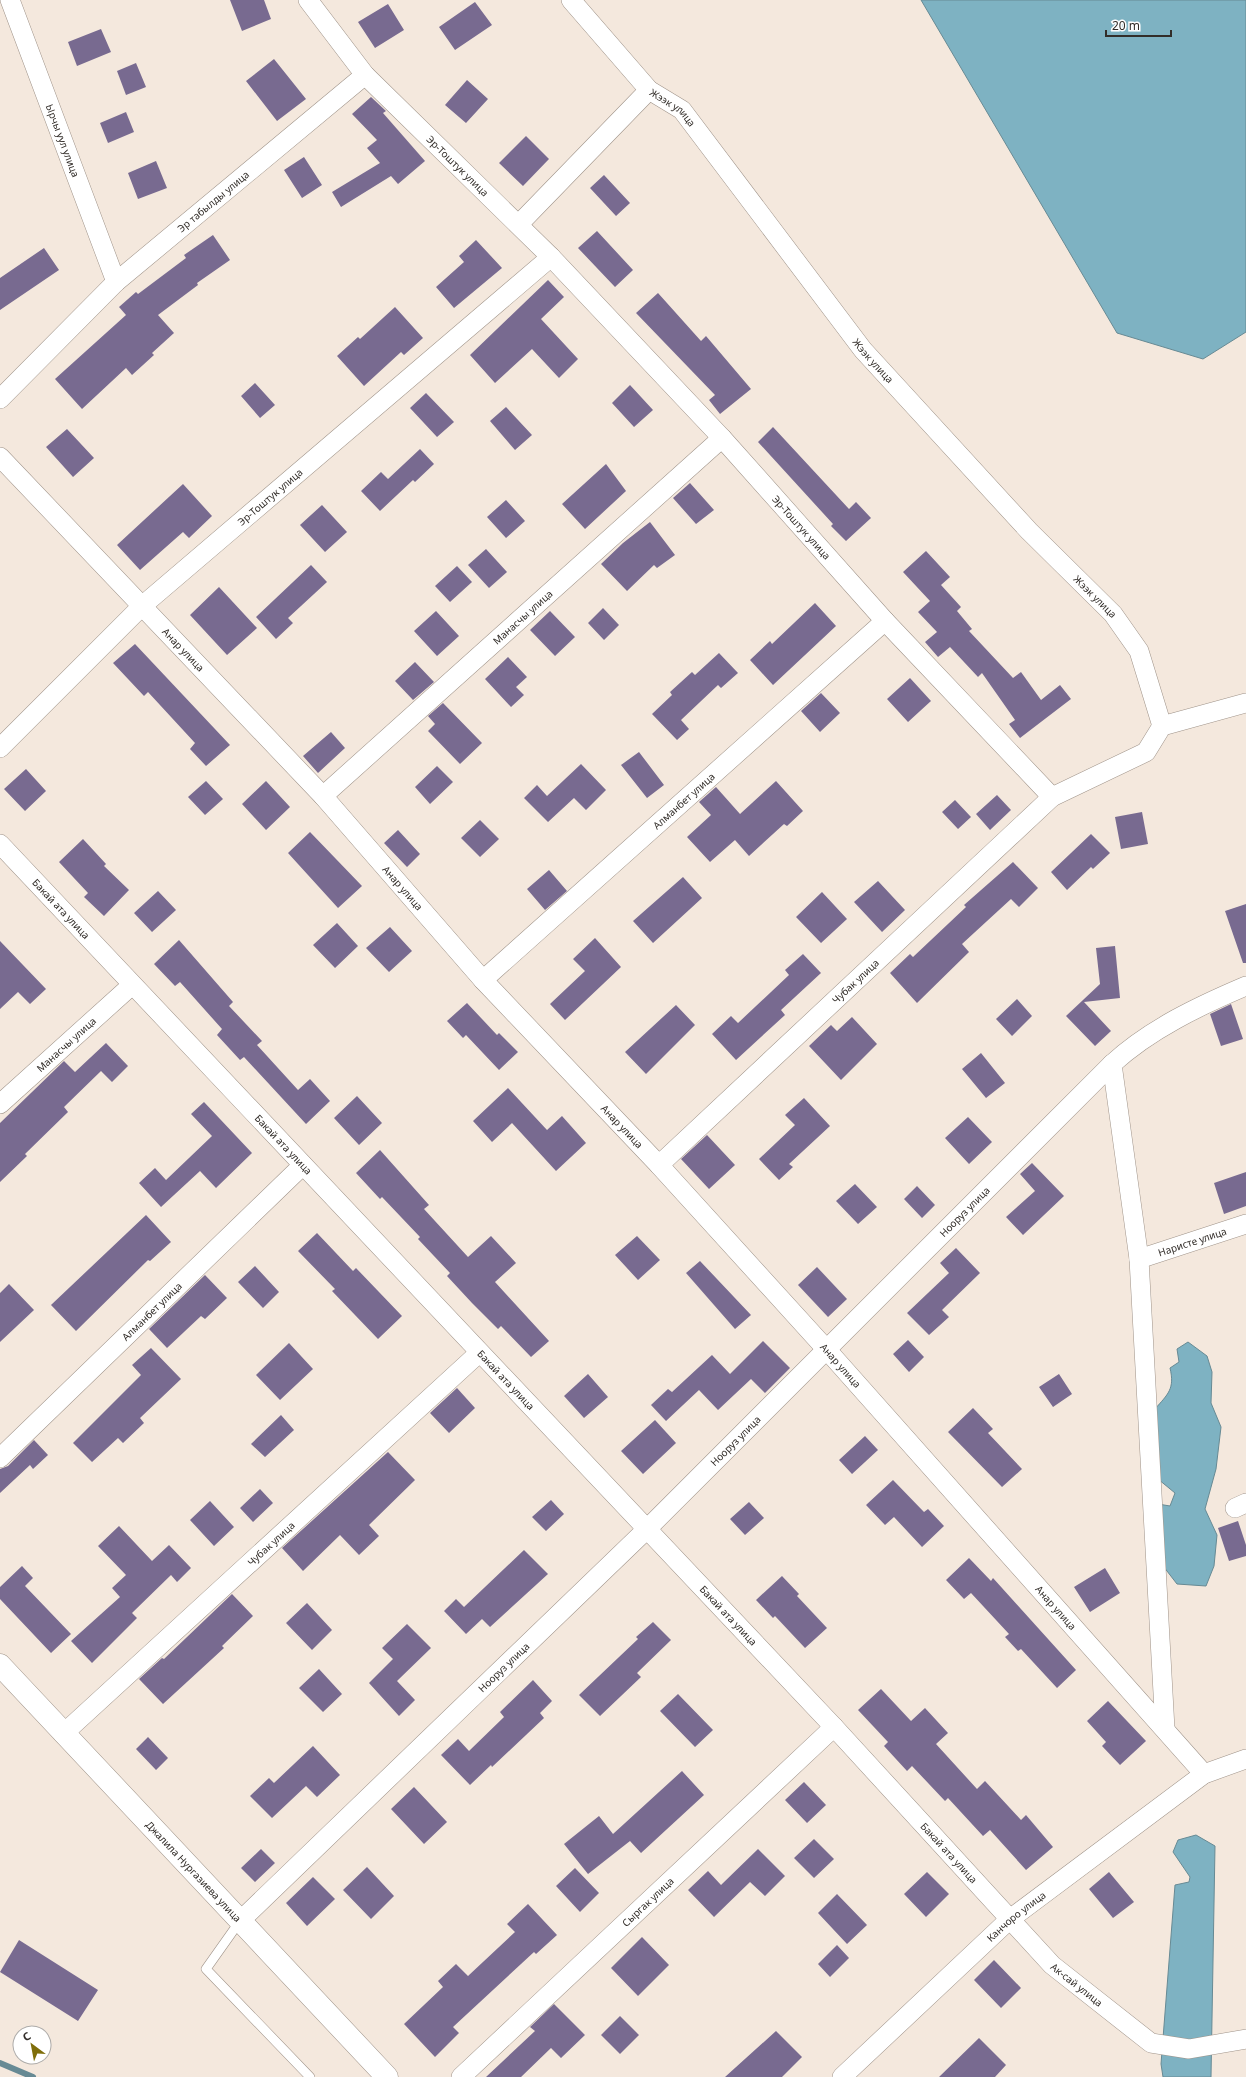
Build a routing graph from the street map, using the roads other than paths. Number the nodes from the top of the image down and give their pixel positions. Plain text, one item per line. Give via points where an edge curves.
1 (10, 0) edge
2 (308, 0) edge
3 (571, 0) edge
4 (365, 75) junction
5 (649, 90) junction
6 (519, 224) junction
7 (551, 257) junction
8 (116, 282) junction
9 (0, 399) edge
10 (722, 438) junction
11 (0, 457) edge
12 (142, 606) junction
13 (885, 621) junction
14 (1246, 703) edge
15 (1162, 726) junction
16 (0, 748) edge
17 (323, 796) junction
18 (1052, 796) junction
19 (0, 844) edge
20 (483, 980) junction
21 (132, 985) junction
22 (1246, 986) edge
23 (1112, 1064) junction
24 (0, 1104) edge
25 (303, 1165) junction
26 (658, 1165) junction
27 (1246, 1224) edge
28 (1139, 1259) junction
29 (827, 1350) junction
30 (479, 1353) junction
31 (0, 1458) edge
32 (647, 1529) junction
33 (0, 1666) edge
34 (834, 1727) junction
35 (1165, 1729) junction
36 (63, 1734) junction
37 (1246, 1759) edge
38 (1204, 1774) junction
39 (1010, 1919) junction
40 (240, 1921) junction
41 (1246, 2040) edge
42 (310, 2077) edge
43 (387, 2077) edge
44 (461, 2077) edge
45 (842, 2077) edge

1 - 8 street, Ырчы уул улица
2 - 4 street
3 - 5 street, Жээк улица
4 - 6 street, Эр-Тоштук улица
4 - 8 street, Эр табылды улица
5 - 6 street
5 - 15 street, Жээк улица via 682,110 863,350 1030,531 1113,614 1139,651
6 - 7 street, Эр-Тоштук улица
7 - 10 street, Эр-Тоштук улица
7 - 12 street, Эр-Тоштук улица
8 - 9 street, Эр табылды улица
10 - 13 street, Эр-Тоштук улица
10 - 17 street, Манасчы улица
11 - 12 street, Анар улица
12 - 16 street, Эр-Тоштук улица
12 - 17 street, Анар улица
13 - 18 street, Эр-Тоштук улица
13 - 20 street, Алманбет улица
14 - 15 street
15 - 18 street via 1146,752
17 - 20 street, Анар улица
18 - 26 street, Чубак улица
19 - 21 street, Бакай ата улица
20 - 26 street, Анар улица
21 - 24 street, Манасчы улица
21 - 25 street, Бакай ата улица
22 - 23 street, Нооруз улица via 1195,1009 1130,1046
23 - 28 street
23 - 29 street, Нооруз улица
25 - 30 street, Бакай ата улица
25 - 31 street, Алманбет улица
26 - 29 street, Анар улица
27 - 28 street, Наристе улица
28 - 35 street
29 - 32 street, Нооруз улица
29 - 35 street, Анар улица
30 - 32 street, Бакай ата улица
30 - 36 street, Чубак улица
32 - 34 street, Бакай ата улица
32 - 40 street, Нооруз улица
33 - 36 street, Джалила Нургазиева улица
34 - 39 street, Бакай ата улица
34 - 44 street, Сыргак улица
35 - 38 street, Анар улица
36 - 40 street, Джалила Нургазиева улица
37 - 38 street
38 - 39 street, Канчоро улица
39 - 41 street, Ак-сай улица via 1052,1965 1151,2042 1189,2049
39 - 45 street, Канчоро улица
40 - 42 lane via 206,1969
40 - 43 street, Джалила Нургазиева улица

